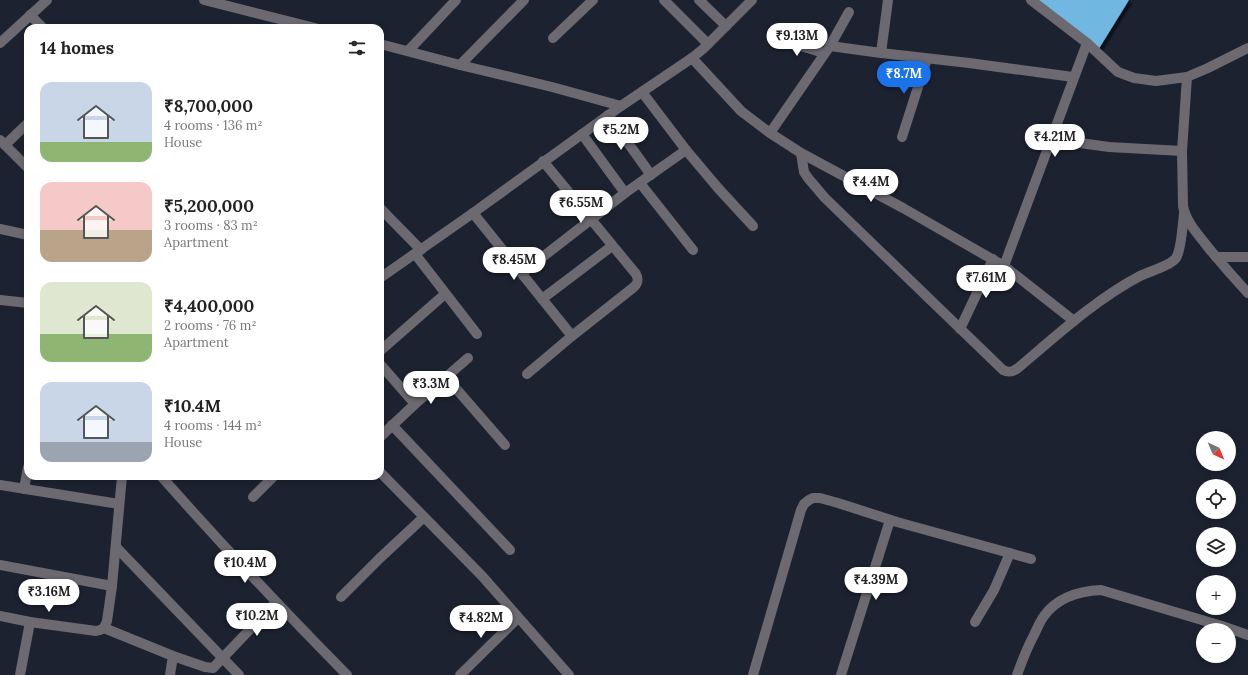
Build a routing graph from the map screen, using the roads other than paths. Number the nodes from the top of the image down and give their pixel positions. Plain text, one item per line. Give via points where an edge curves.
1 (47, 0) edge
2 (204, 0) edge
3 (456, 0) edge
4 (524, 0) edge
5 (594, 0) edge
6 (664, 0) edge
7 (699, 0) edge
8 (752, 0) edge
9 (888, 0) edge
10 (1031, 0) edge
11 (849, 12) dead end
12 (30, 15) junction
13 (39, 24) edge
14 (299, 24) edge
15 (726, 26) junction
16 (553, 38) dead end
17 (777, 39) dead end
18 (1087, 43) junction
19 (0, 44) edge
20 (708, 44) junction
21 (384, 45) edge
22 (1248, 48) edge
23 (827, 49) junction
24 (408, 51) junction
25 (881, 53) junction
26 (692, 58) junction
27 (927, 59) junction
28 (460, 65) junction
29 (1073, 77) junction
30 (1187, 77) junction
31 (642, 92) junction
32 (621, 106) junction
33 (608, 115) junction
34 (24, 126) edge
35 (770, 133) junction
36 (582, 134) junction
37 (902, 137) dead end
38 (1051, 139) junction
39 (2, 142) edge
40 (686, 150) junction
41 (1182, 151) junction
42 (801, 153) junction
43 (543, 161) junction
44 (24, 164) edge
45 (651, 175) junction
46 (640, 183) junction
47 (625, 194) junction
48 (384, 213) edge
49 (1184, 213) junction
50 (473, 214) junction
51 (591, 219) junction
52 (753, 226) dead end
53 (0, 229) edge
54 (24, 234) edge
55 (612, 246) junction
56 (693, 250) dead end
57 (418, 252) junction
58 (1216, 257) junction
59 (1248, 257) edge
60 (992, 259) junction
61 (1004, 266) junction
62 (522, 273) junction
63 (384, 275) edge
64 (1248, 293) edge
65 (445, 294) junction
66 (542, 299) junction
67 (0, 300) edge
68 (24, 303) edge
69 (1074, 321) junction
70 (960, 329) junction
71 (477, 334) dead end
72 (572, 336) junction
73 (384, 347) edge
74 (468, 358) dead end
75 (384, 369) edge
76 (527, 374) dead end
77 (446, 377) junction
78 (415, 404) junction
79 (392, 425) junction
80 (384, 433) edge
81 (505, 445) dead end
82 (384, 476) edge
83 (26, 480) edge
84 (122, 480) edge
85 (165, 480) edge
86 (270, 480) edge
87 (0, 485) edge
88 (24, 489) junction
89 (253, 496) dead end
90 (119, 504) junction
91 (424, 518) junction
92 (890, 520) junction
93 (116, 548) junction
94 (510, 550) dead end
95 (1010, 553) junction
96 (1031, 559) dead end
97 (0, 565) edge
98 (112, 586) junction
99 (341, 598) dead end
100 (276, 602) junction
101 (0, 616) edge
102 (518, 618) junction
103 (30, 622) junction
104 (975, 622) dead end
105 (104, 628) junction
106 (1248, 635) edge
107 (173, 656) junction
108 (223, 658) junction
109 (565, 674) edge
110 (20, 675) edge
111 (170, 675) edge
112 (239, 675) edge
113 (347, 675) edge
114 (460, 675) edge
115 (753, 675) edge
116 (841, 675) edge
117 (1018, 675) edge

1 - 12 street
2 - 14 street
3 - 24 street
4 - 28 street
5 - 16 street
6 - 20 street
7 - 15 street
8 - 15 street
9 - 25 street
10 - 18 street
11 - 23 street
12 - 13 street
12 - 19 street
15 - 20 street
17 - 23 street
18 - 29 street
18 - 30 street via 1118,72 1134,78 1156,81
20 - 26 street
21 - 24 street
22 - 30 street
23 - 25 street
23 - 35 street
24 - 28 street
25 - 27 street
26 - 31 street
26 - 35 street via 741,111
27 - 29 street
27 - 37 street
28 - 32 street
29 - 38 street
30 - 41 street
31 - 32 street
31 - 40 street
32 - 33 street
33 - 36 street
33 - 45 street
34 - 39 street
35 - 42 street
36 - 43 street
36 - 47 street
38 - 41 street via 1109,148
38 - 61 street
39 - 44 street
40 - 45 street
40 - 52 street
41 - 49 street
42 - 60 street
42 - 70 street via 804,172 824,198
43 - 50 street
43 - 51 street
45 - 46 street
46 - 47 street
46 - 56 street
47 - 51 street
48 - 57 street
49 - 58 street
49 - 69 street via 1175,260 1128,283
50 - 57 street
50 - 62 street
51 - 55 street
51 - 62 street
53 - 54 street
55 - 66 street
55 - 72 street via 636,274 637,284
57 - 63 street
57 - 65 street
58 - 59 street
58 - 64 street
60 - 61 street
60 - 70 street
61 - 69 street
62 - 66 street
65 - 71 street
65 - 73 street
66 - 72 street
67 - 68 street
69 - 70 street via 1010,372 1003,370
72 - 76 street
74 - 77 street
75 - 78 street
77 - 78 street
77 - 81 street
78 - 79 street
79 - 80 street
79 - 94 street
82 - 91 street
83 - 88 street
84 - 90 street
85 - 100 street
86 - 89 street
87 - 88 street
88 - 90 street
90 - 93 street
91 - 99 street
91 - 102 street
92 - 95 street
92 - 115 street via 820,498 813,498 804,504 800,510
92 - 116 street
93 - 98 street
93 - 108 street
95 - 96 street
95 - 104 street via 994,590
97 - 98 street
98 - 105 street
100 - 108 street
100 - 113 street
101 - 103 street
102 - 109 street
102 - 114 street
103 - 105 street via 96,631
103 - 110 street
105 - 107 street
106 - 117 street via 1101,590 1088,590 1061,600 1043,616 1024,654
107 - 108 street via 210,668
107 - 111 street
108 - 112 street

